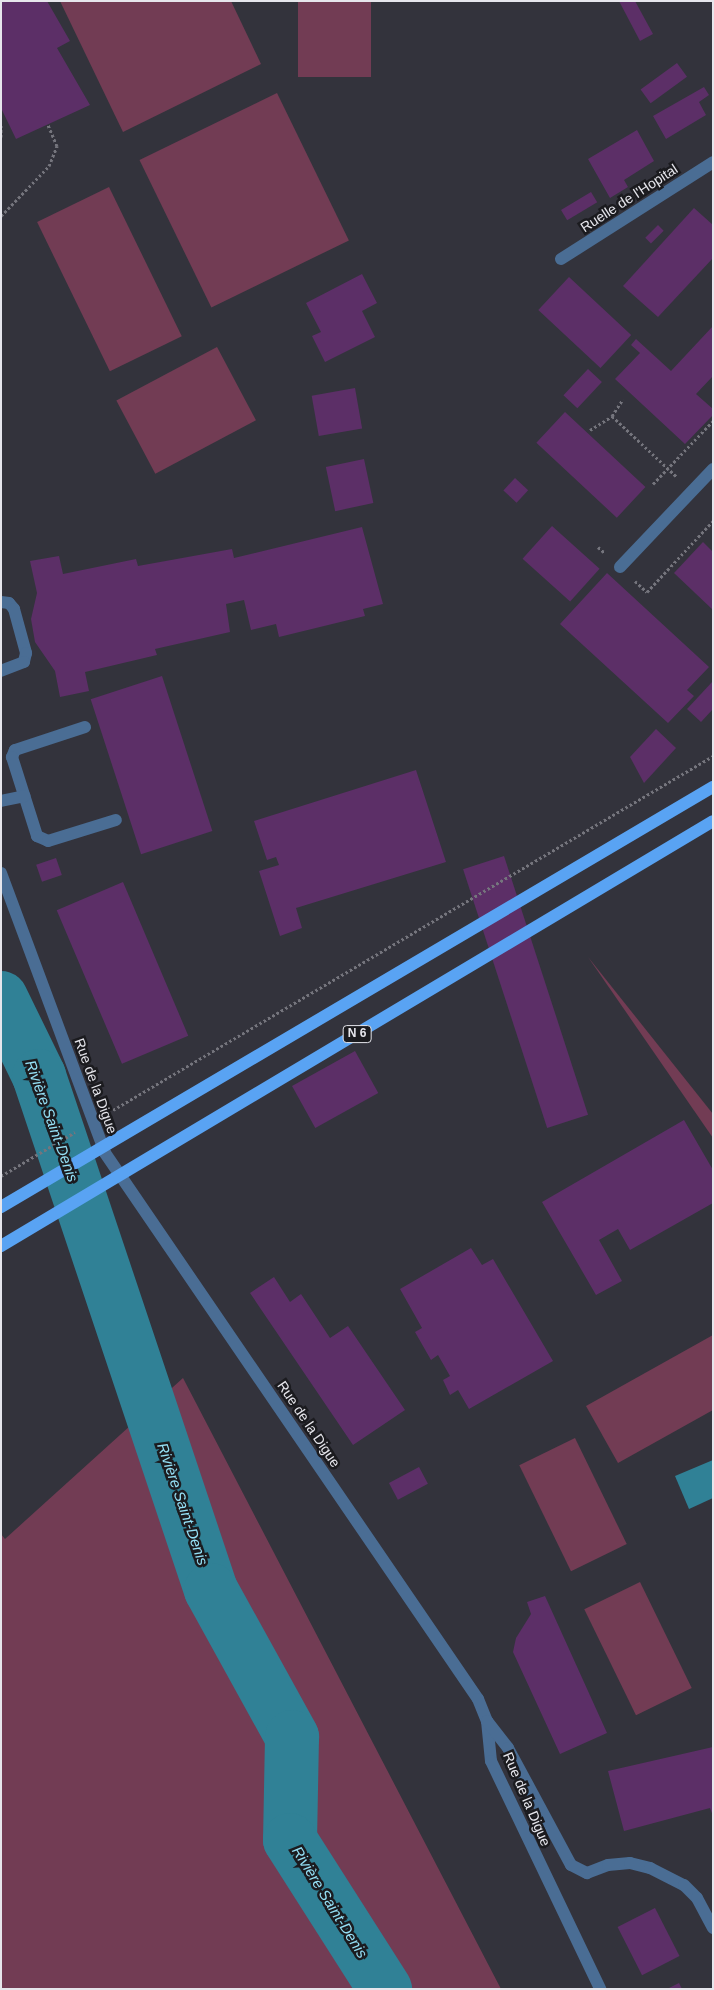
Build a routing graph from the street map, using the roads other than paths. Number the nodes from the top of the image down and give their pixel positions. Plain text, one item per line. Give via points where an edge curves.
1 (713, 162) edge
2 (561, 259) dead end
3 (713, 469) edge
4 (620, 567) dead end
5 (1, 602) edge
6 (1, 671) edge
7 (85, 727) dead end
8 (713, 786) edge
9 (24, 796) junction
10 (1, 802) edge
11 (116, 820) dead end
12 (713, 821) edge
13 (1, 873) edge
14 (1, 1207) edge
15 (1, 1246) edge
16 (487, 1720) junction
17 (713, 1928) edge
18 (600, 1989) edge

1 - 2 street, Ruelle de l'Hopital
3 - 4 street
5 - 6 street via 9,603 14,609 26,653 24,662
7 - 9 street via 15,750 12,757
8 - 14 main road, N 6
9 - 10 street
9 - 11 street via 37,836 42,841
12 - 15 main road, N 6
13 - 16 street, Rue de la Digue via 105,1153 438,1638 478,1699
16 - 17 street via 508,1748 571,1865 587,1873 608,1865 630,1863 650,1868 684,1885 697,1898
16 - 18 street, Rue de la Digue via 491,1761

